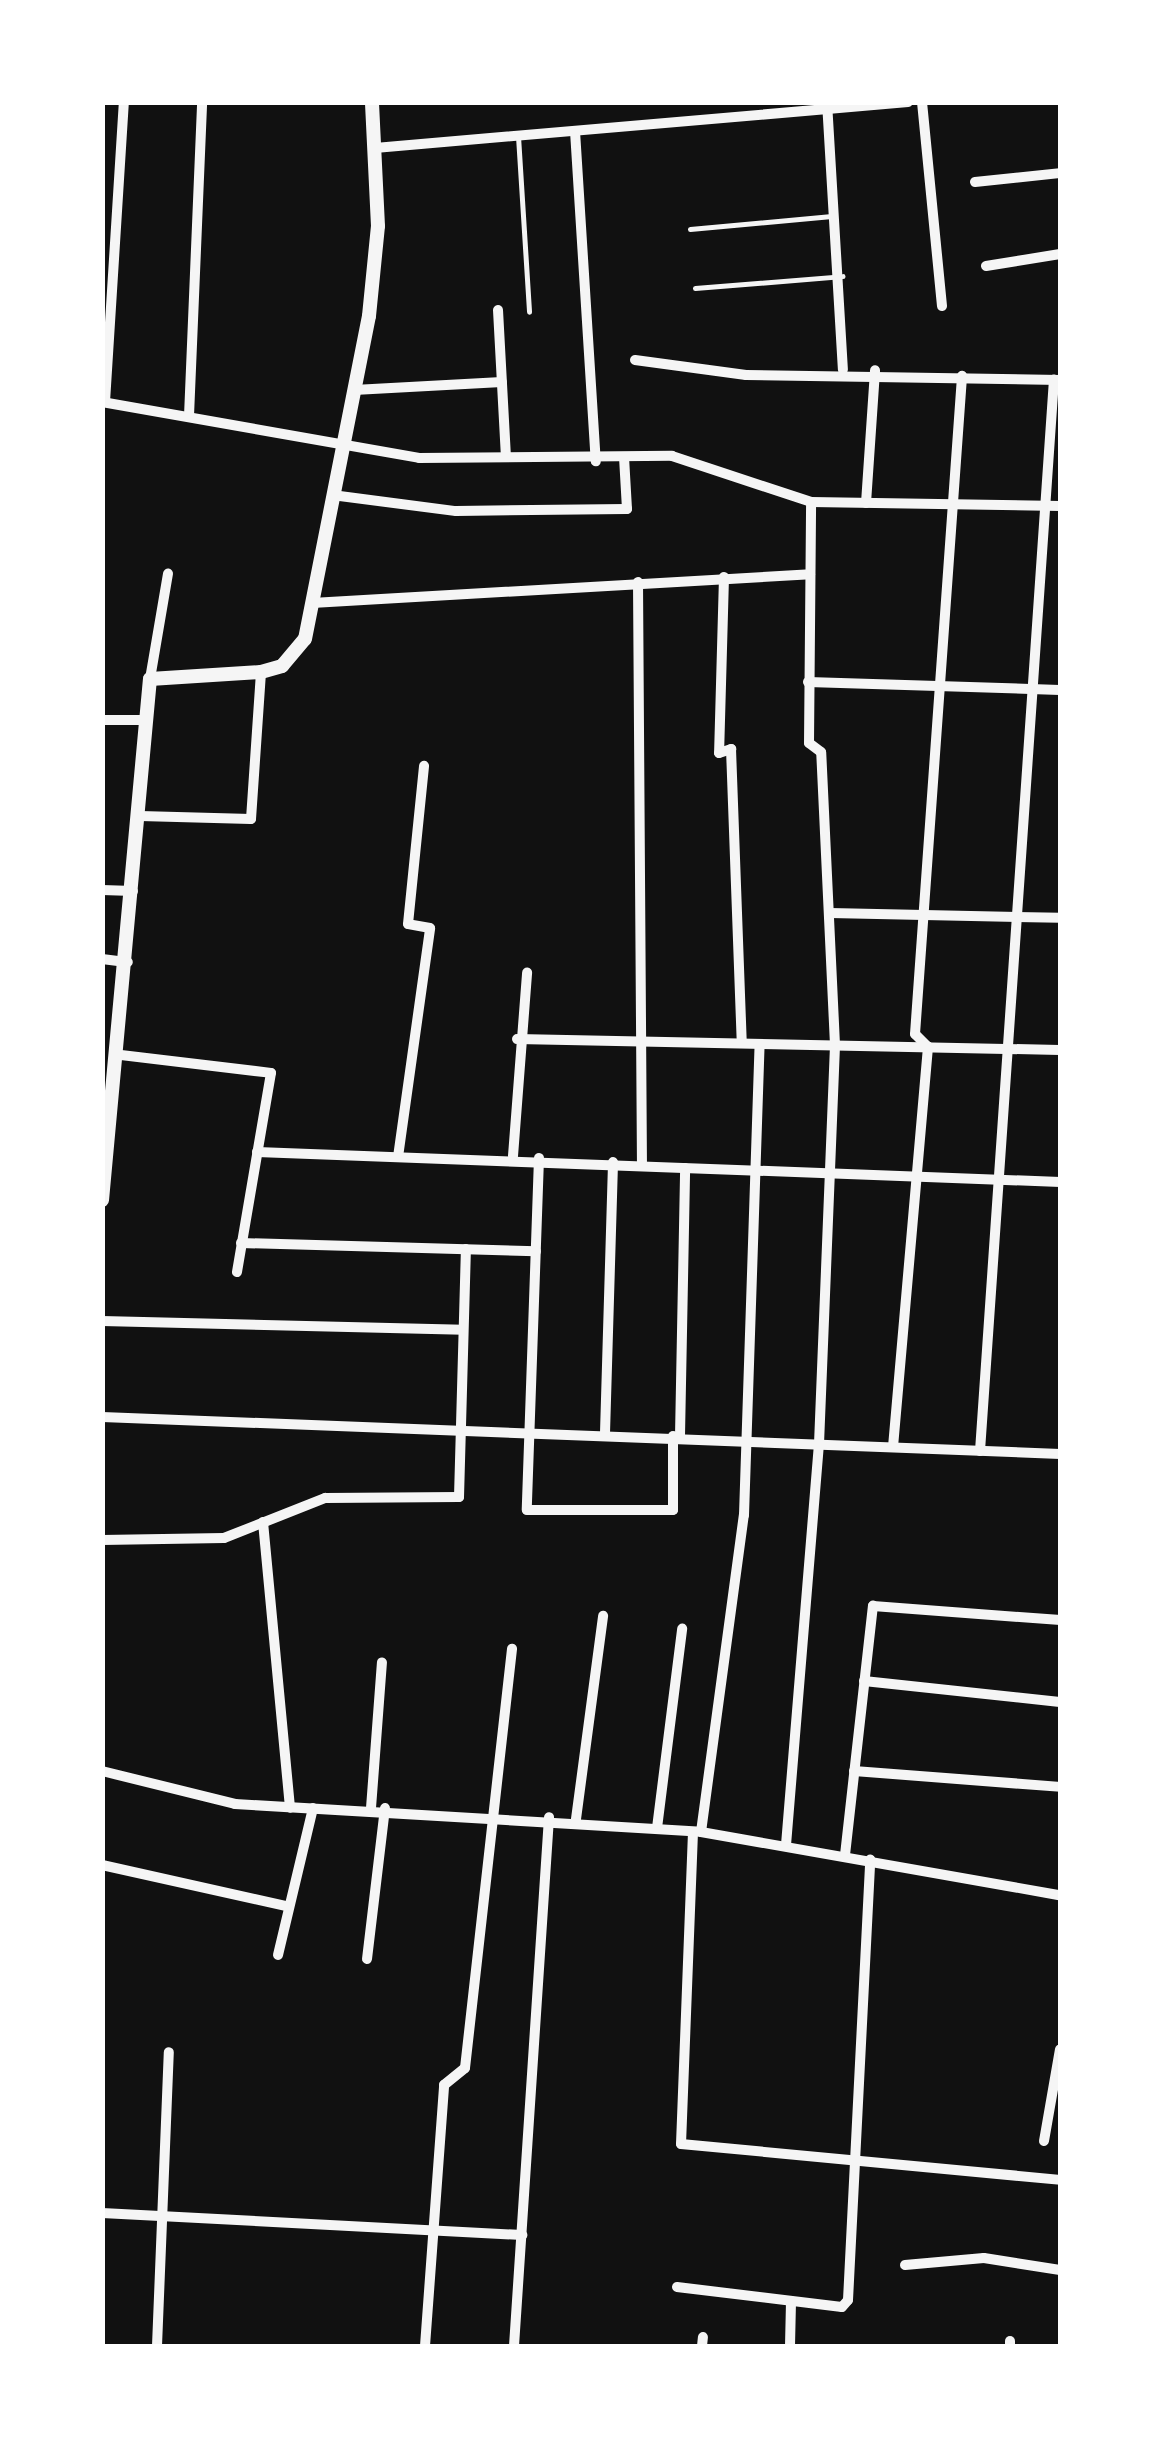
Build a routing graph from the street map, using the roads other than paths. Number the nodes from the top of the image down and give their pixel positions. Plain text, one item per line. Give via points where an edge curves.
1 (124, 102) edge
2 (202, 102) edge
3 (372, 102) edge
4 (908, 102) edge
5 (922, 102) edge
6 (827, 106) edge
7 (575, 131) junction
8 (518, 136) junction
9 (375, 148) junction
10 (1060, 173) edge
11 (975, 182) dead end
12 (838, 216) junction
13 (690, 229) dead end
14 (1060, 254) edge
15 (986, 266) dead end
16 (843, 276) junction
17 (695, 288) dead end
18 (942, 306) dead end
19 (498, 310) dead end
20 (529, 312) dead end
21 (634, 360) dead end
22 (843, 370) junction
23 (875, 370) junction
24 (962, 376) junction
25 (1058, 380) edge
26 (502, 382) junction
27 (354, 390) junction
28 (104, 402) edge
29 (188, 416) junction
30 (342, 441) junction
31 (506, 457) junction
32 (624, 457) junction
33 (596, 461) junction
34 (332, 495) junction
35 (811, 502) junction
36 (866, 503) junction
37 (952, 504) junction
38 (1047, 505) junction
39 (1060, 506) edge
40 (168, 574) dead end
41 (810, 574) junction
42 (724, 577) junction
43 (638, 582) junction
44 (312, 603) junction
45 (260, 672) junction
46 (150, 679) junction
47 (808, 682) junction
48 (940, 685) junction
49 (1036, 689) junction
50 (1060, 690) edge
51 (102, 720) edge
52 (147, 720) junction
53 (424, 766) dead end
54 (140, 816) junction
55 (102, 890) edge
56 (134, 890) junction
57 (830, 913) junction
58 (922, 915) junction
59 (1018, 917) junction
60 (1060, 918) edge
61 (102, 960) edge
62 (129, 962) junction
63 (527, 974) dead end
64 (517, 1040) junction
65 (646, 1042) junction
66 (742, 1044) junction
67 (760, 1044) junction
68 (834, 1044) junction
69 (928, 1047) junction
70 (1008, 1049) junction
71 (1060, 1050) edge
72 (121, 1056) junction
73 (102, 1072) edge
74 (119, 1074) junction
75 (257, 1152) junction
76 (513, 1156) junction
77 (398, 1157) junction
78 (539, 1158) junction
79 (612, 1162) junction
80 (642, 1164) junction
81 (685, 1168) junction
82 (104, 1170) edge
83 (753, 1172) junction
84 (829, 1177) junction
85 (916, 1180) junction
86 (997, 1182) junction
87 (1060, 1182) edge
88 (102, 1200) edge
89 (242, 1243) junction
90 (466, 1249) junction
91 (536, 1251) junction
92 (236, 1272) dead end
93 (102, 1321) edge
94 (464, 1330) junction
95 (102, 1416) edge
96 (460, 1428) junction
97 (531, 1430) junction
98 (605, 1433) junction
99 (677, 1436) junction
100 (747, 1439) junction
101 (819, 1444) junction
102 (893, 1447) junction
103 (980, 1451) junction
104 (1060, 1454) edge
105 (263, 1522) junction
106 (102, 1540) edge
107 (603, 1616) dead end
108 (1060, 1620) edge
109 (682, 1629) dead end
110 (512, 1649) dead end
111 (382, 1662) dead end
112 (864, 1682) junction
113 (1060, 1702) edge
114 (102, 1771) edge
115 (854, 1771) junction
116 (1060, 1787) edge
117 (290, 1808) junction
118 (312, 1808) junction
119 (371, 1808) junction
120 (386, 1808) junction
121 (490, 1814) junction
122 (549, 1817) junction
123 (576, 1819) junction
124 (656, 1828) junction
125 (697, 1832) junction
126 (786, 1845) junction
127 (845, 1856) junction
128 (870, 1860) junction
129 (102, 1866) edge
130 (1060, 1895) edge
131 (286, 1906) junction
132 (278, 1955) dead end
133 (367, 1959) dead end
134 (1060, 2048) edge
135 (168, 2052) dead end
136 (1044, 2141) dead end
137 (850, 2160) junction
138 (1060, 2180) edge
139 (102, 2213) edge
140 (162, 2216) junction
141 (434, 2228) junction
142 (522, 2235) junction
143 (905, 2264) dead end
144 (1060, 2270) edge
145 (677, 2288) dead end
146 (792, 2301) junction
147 (157, 2346) edge
148 (426, 2346) edge
149 (514, 2346) edge
150 (790, 2346) edge

1 - 28 street
2 - 29 street
3 - 9 street
4 - 6 street
5 - 18 street
6 - 7 street
6 - 12 street
7 - 8 street
7 - 33 street
8 - 9 street
8 - 20 lane
9 - 27 street via 378,226
10 - 11 street
12 - 13 lane
12 - 16 street
14 - 15 street
16 - 17 lane
16 - 22 street
19 - 26 street
21 - 22 street via 746,375
22 - 23 street
23 - 24 street
23 - 36 street
24 - 25 street
24 - 37 street
25 - 38 street
26 - 27 street
26 - 31 street
27 - 30 street
28 - 29 street
29 - 30 street
30 - 31 street via 420,458
30 - 34 street
31 - 33 street
32 - 33 street
32 - 34 street via 628,509 456,511
32 - 35 street via 672,456
34 - 44 street
35 - 36 street
35 - 41 street
36 - 37 street
37 - 38 street
37 - 48 street
38 - 39 street
38 - 49 street
40 - 46 street
41 - 42 street
41 - 47 street
42 - 43 street
42 - 66 street via 719,753 731,749
43 - 44 street
43 - 65 street
44 - 45 street via 295,656
45 - 46 street
45 - 54 street via 251,819
46 - 52 street
47 - 48 street
47 - 57 street
48 - 49 street
48 - 58 street
49 - 50 street
49 - 59 street
51 - 52 street
52 - 54 street
53 - 77 street via 408,924 430,928
54 - 56 street
55 - 56 street
56 - 62 street
57 - 58 street
57 - 68 street
58 - 59 street
58 - 69 street via 915,1034
59 - 60 street
59 - 70 street
61 - 62 street
62 - 72 street
63 - 64 street
64 - 65 street
64 - 76 street
65 - 66 street
65 - 80 street
66 - 67 street
67 - 68 street
67 - 83 street
68 - 69 street
68 - 84 street
69 - 70 street
69 - 85 street
70 - 71 street
70 - 86 street
72 - 74 street
72 - 75 street via 271,1072
73 - 74 street
74 - 82 street
75 - 77 street
75 - 89 street
76 - 77 street
76 - 78 street
78 - 79 street
78 - 91 street
79 - 80 street
79 - 98 street
80 - 81 street
81 - 83 street
81 - 99 street
82 - 88 street
83 - 84 street
83 - 100 street
84 - 85 street
84 - 101 street
85 - 86 street
85 - 102 street
86 - 87 street
86 - 103 street
89 - 90 street
89 - 92 street
90 - 91 street
90 - 94 street
91 - 97 street
93 - 94 street
94 - 96 street
95 - 96 street
96 - 97 street
96 - 105 street via 459,1497 325,1498
97 - 98 street
97 - 99 street via 527,1510 673,1510
98 - 99 street
99 - 100 street
100 - 101 street
100 - 125 street
101 - 102 street
101 - 126 street
102 - 103 street
103 - 104 street
105 - 106 street via 224,1538
105 - 117 street
107 - 123 street
108 - 112 street via 873,1606
109 - 124 street
110 - 121 street
111 - 119 street
112 - 113 street
112 - 115 street
114 - 117 street
115 - 116 street
115 - 127 street
117 - 118 street
118 - 119 street
118 - 131 street
119 - 120 street
120 - 121 street
120 - 133 street
121 - 122 street
121 - 141 street via 465,2068 444,2085
122 - 123 street
122 - 142 street
123 - 124 street
124 - 125 street
125 - 126 street
125 - 137 street via 680,2144
126 - 127 street
127 - 128 street
128 - 130 street
128 - 137 street
129 - 131 street
131 - 132 street
134 - 136 street
135 - 140 street
137 - 138 street
137 - 146 street via 848,2300
139 - 140 street
140 - 141 street
140 - 147 street
141 - 142 street
141 - 148 street
142 - 149 street
143 - 144 street via 984,2258
145 - 146 street
146 - 150 street

